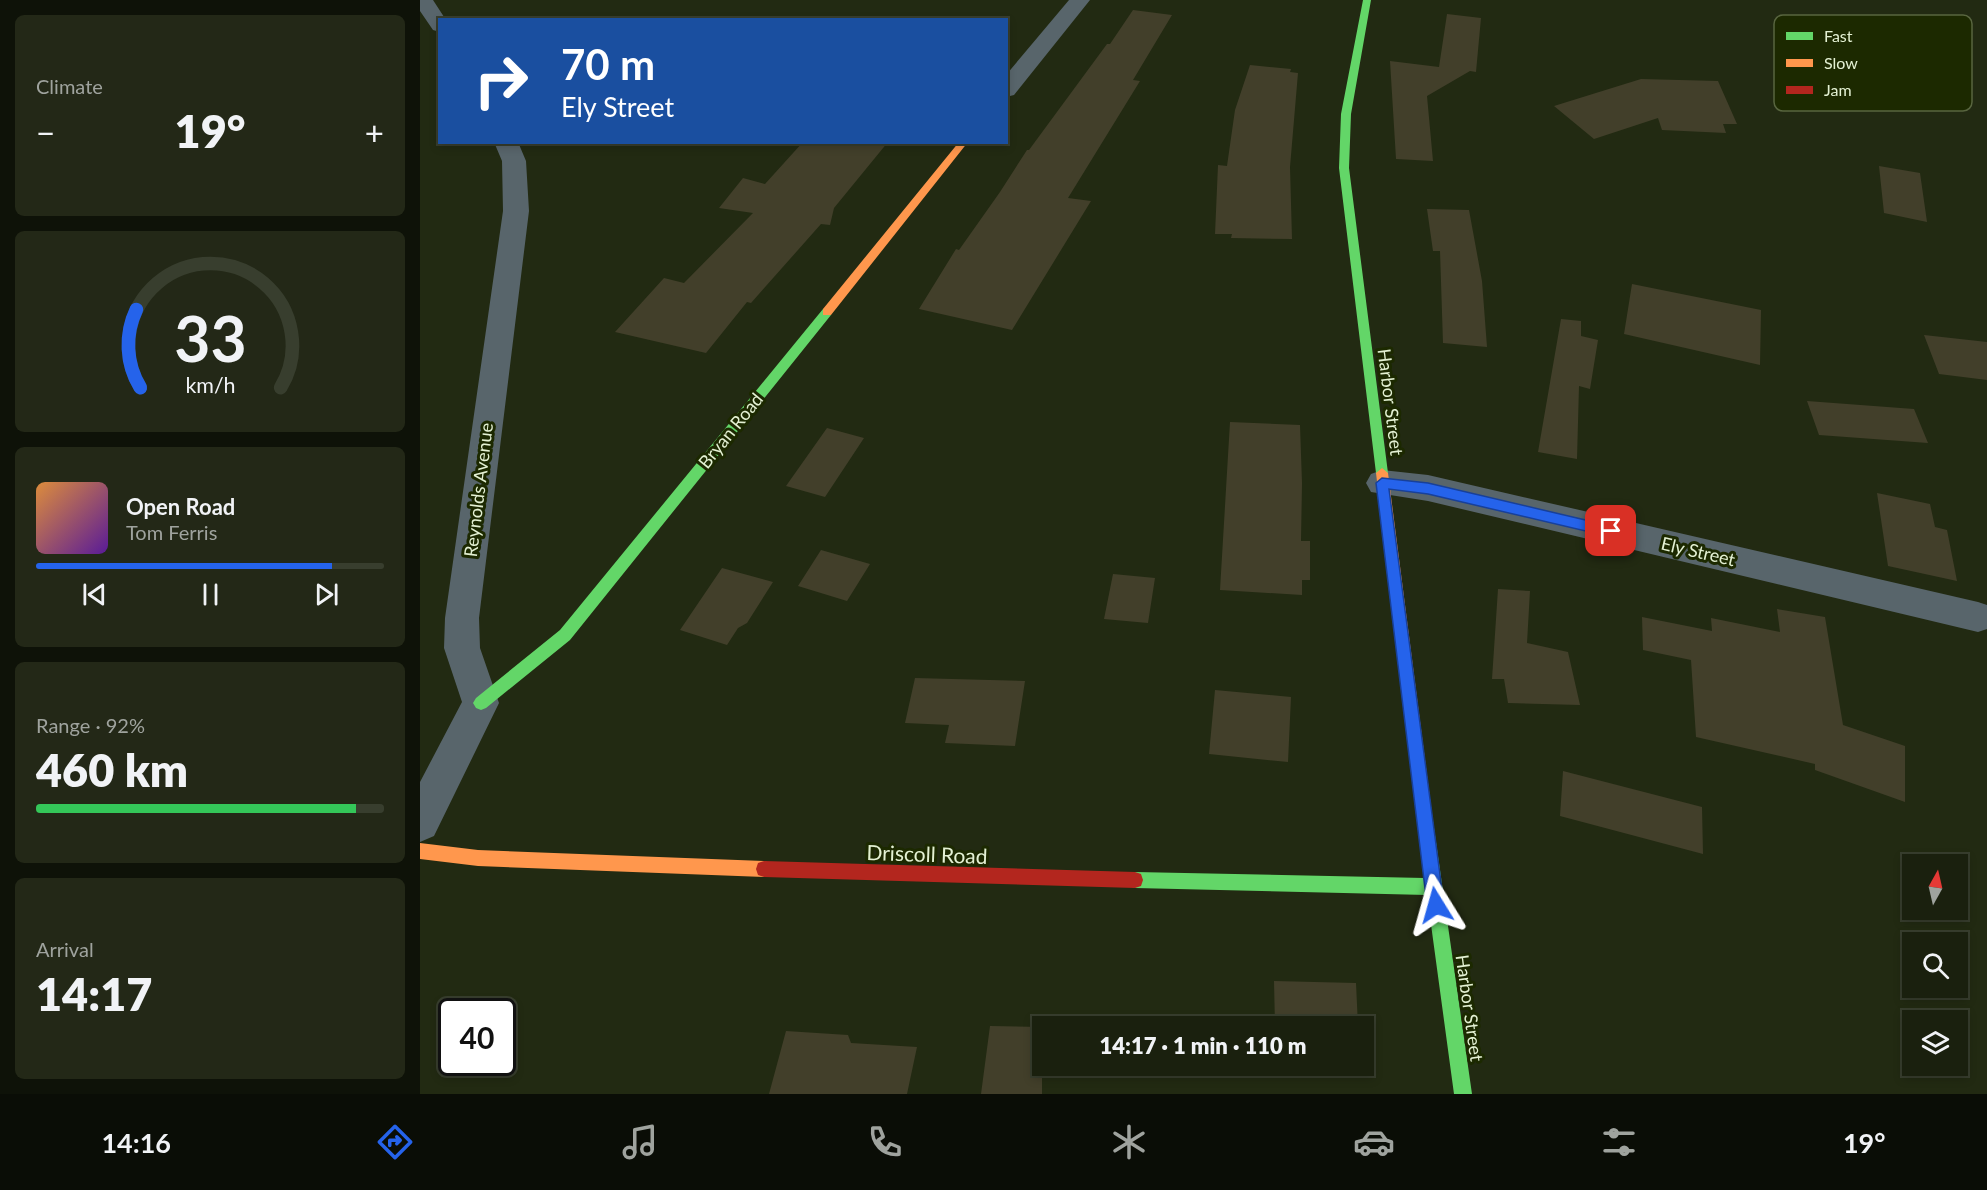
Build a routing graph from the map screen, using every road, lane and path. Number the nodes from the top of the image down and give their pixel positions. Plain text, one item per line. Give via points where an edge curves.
1 (423, 0) edge
2 (1080, 0) edge
3 (1367, 0) edge
4 (438, 23) edge
5 (1008, 88) edge
6 (507, 144) edge
7 (962, 144) edge
8 (1382, 483) junction
9 (1978, 617) dead end
10 (481, 703) junction
11 (420, 822) edge
12 (420, 851) edge
13 (1433, 888) junction
14 (1463, 1094) edge

1 - 4 street
2 - 5 street
3 - 8 street, Harbor Street via 1346,114 1344,168
6 - 10 street, Reynolds Avenue via 514,160 516,211 462,618 462,648
7 - 10 street, Bryan Road via 565,635
8 - 9 street, Ely Street via 1428,488
8 - 13 street, Harbor Street
10 - 11 street
12 - 13 street, Driscoll Road via 478,858 908,875
13 - 14 street, Harbor Street

